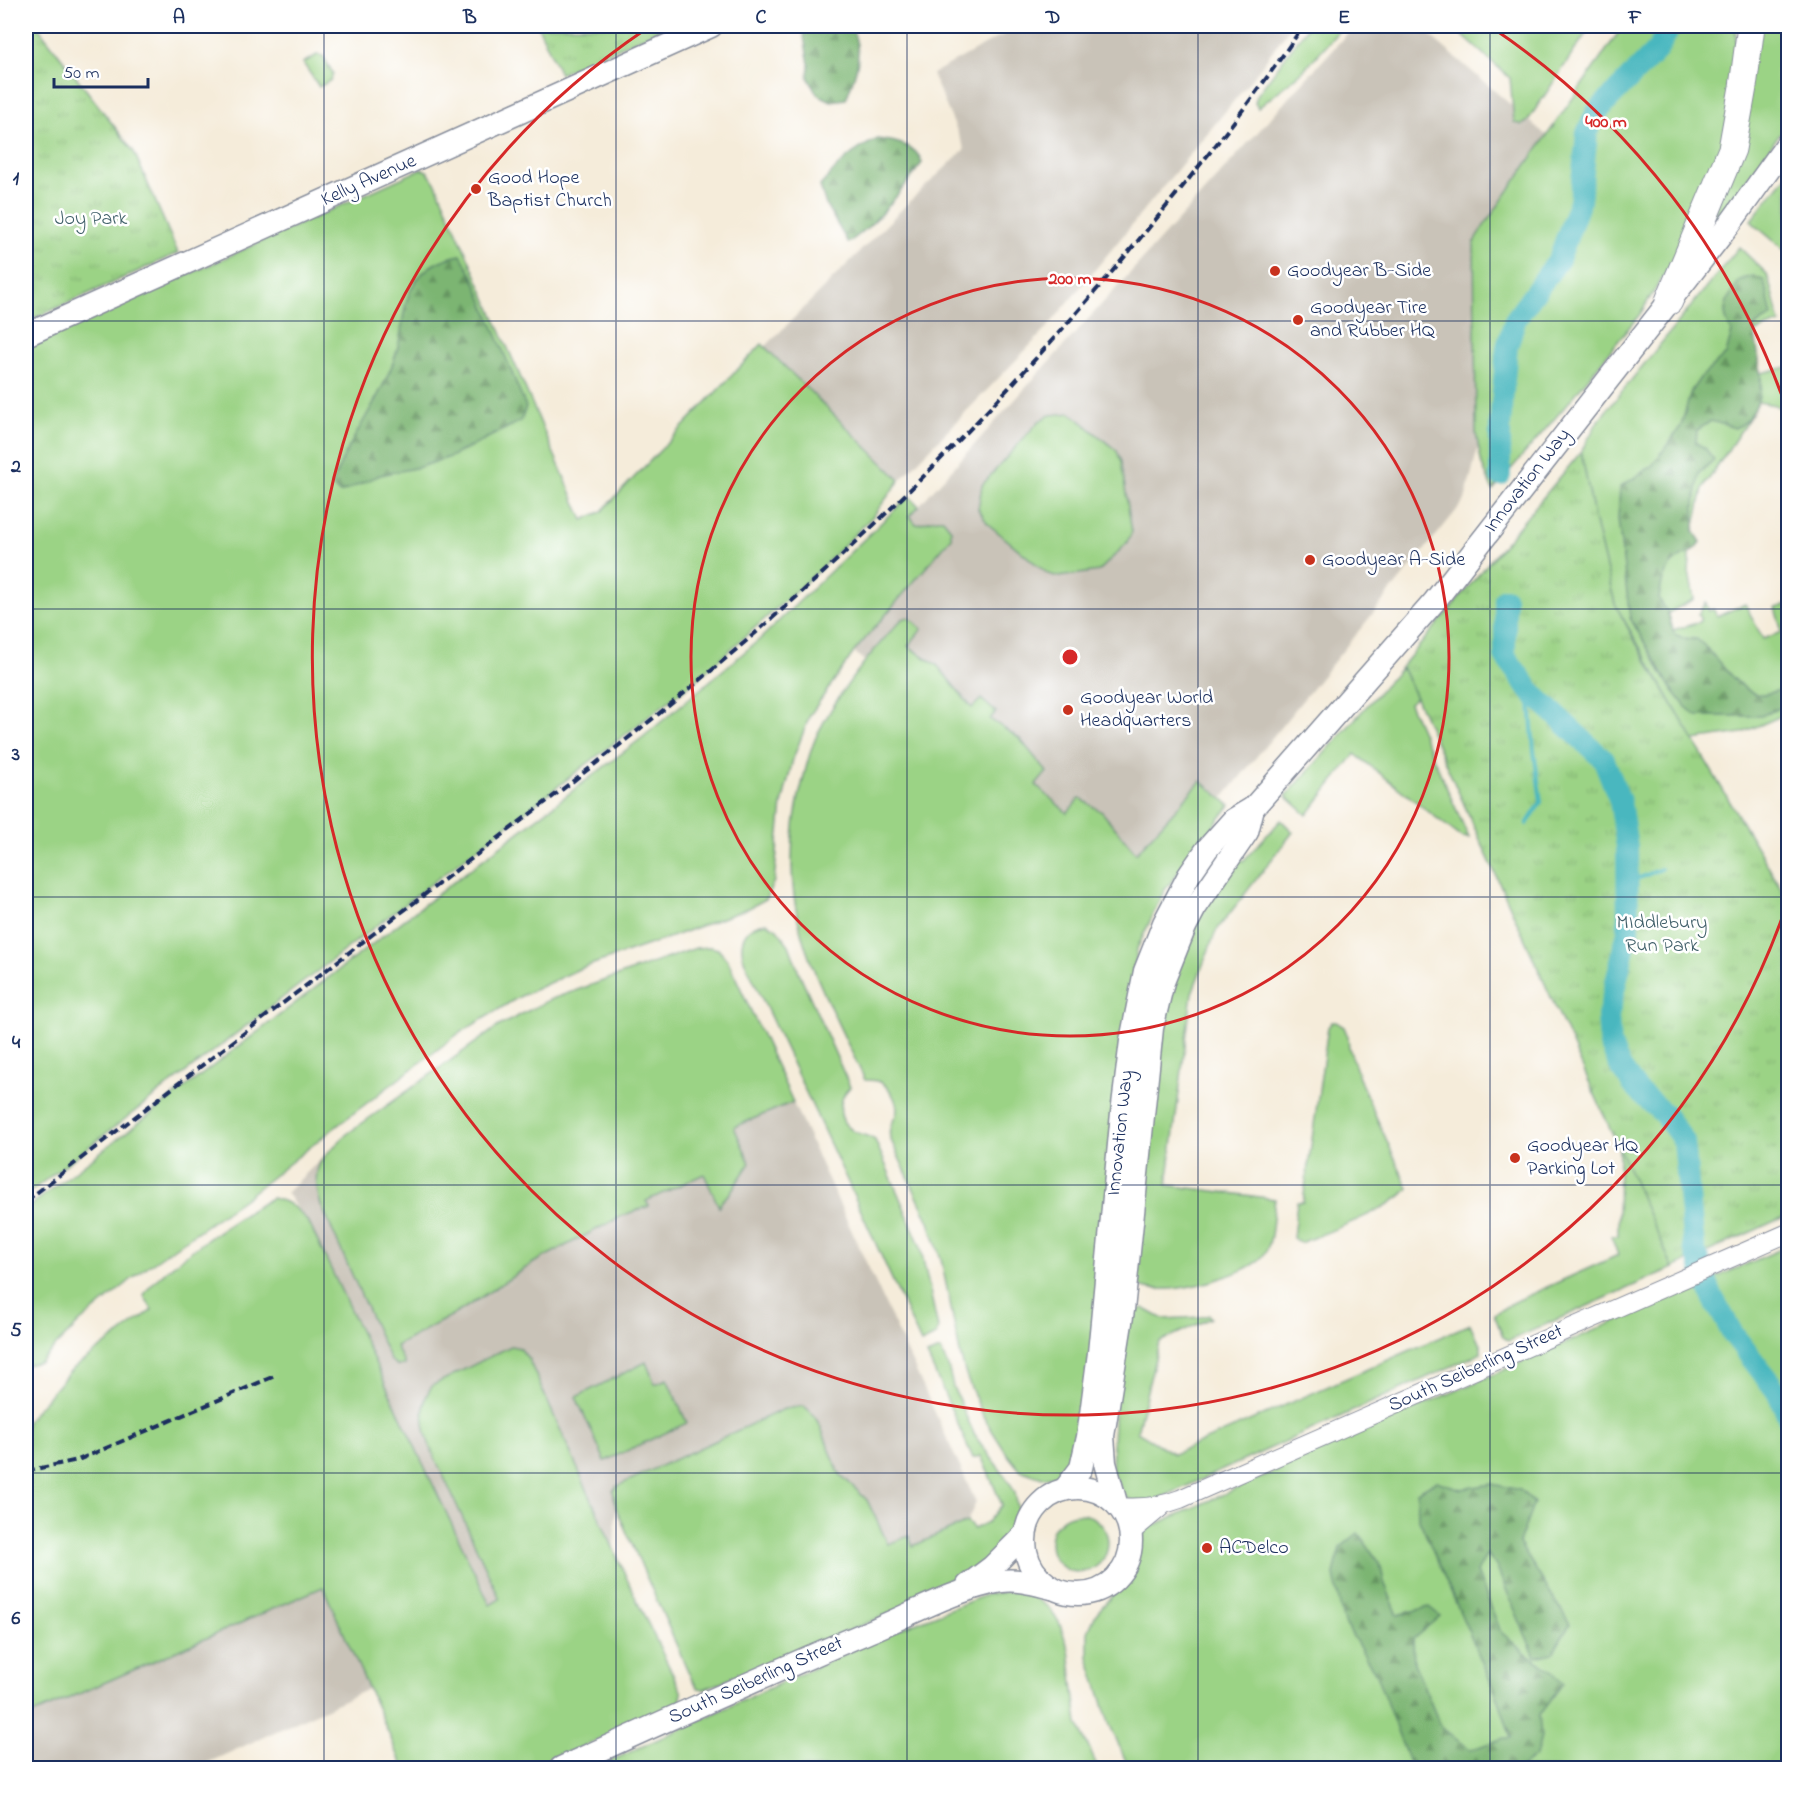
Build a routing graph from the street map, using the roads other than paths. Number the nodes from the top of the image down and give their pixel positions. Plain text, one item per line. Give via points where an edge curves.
1 (711, 26) edge
2 (1751, 26) edge
3 (1788, 143) edge
4 (1669, 301) junction
5 (26, 335) edge
6 (1253, 808) junction
7 (1788, 1233) edge
8 (1065, 1489) junction
9 (1117, 1505) junction
10 (1162, 1506) junction
11 (1130, 1533) junction
12 (1025, 1534) junction
13 (1052, 1588) junction
14 (951, 1596) junction
15 (561, 1768) edge

1 - 5 main road, Kelly Avenue
2 - 4 highway via 1732,150
3 - 4 main road, Innovation Way
4 - 6 main road, Innovation Way via 1434,602
6 - 8 main road, Innovation Way via 1233,820 1189,875 1145,971 1129,1062 1086,1444 1081,1468
6 - 9 main road, Innovation Way via 1247,832 1181,935 1163,982 1152,1028 1123,1310 1103,1436 1105,1462
7 - 10 street, South Seiberling Street
8 - 9 main road via 1092,1489
8 - 12 main road via 1041,1502 1030,1516
9 - 10 street, South Seiberling Street via 1141,1509
9 - 11 main road
10 - 11 street, South Seiberling Street
11 - 13 main road via 1127,1561 1110,1584 1082,1594
12 - 13 main road via 1030,1565
12 - 14 main road, South Seiberling Street via 992,1567
13 - 14 main road, South Seiberling Street via 1010,1580
14 - 15 main road, South Seiberling Street

